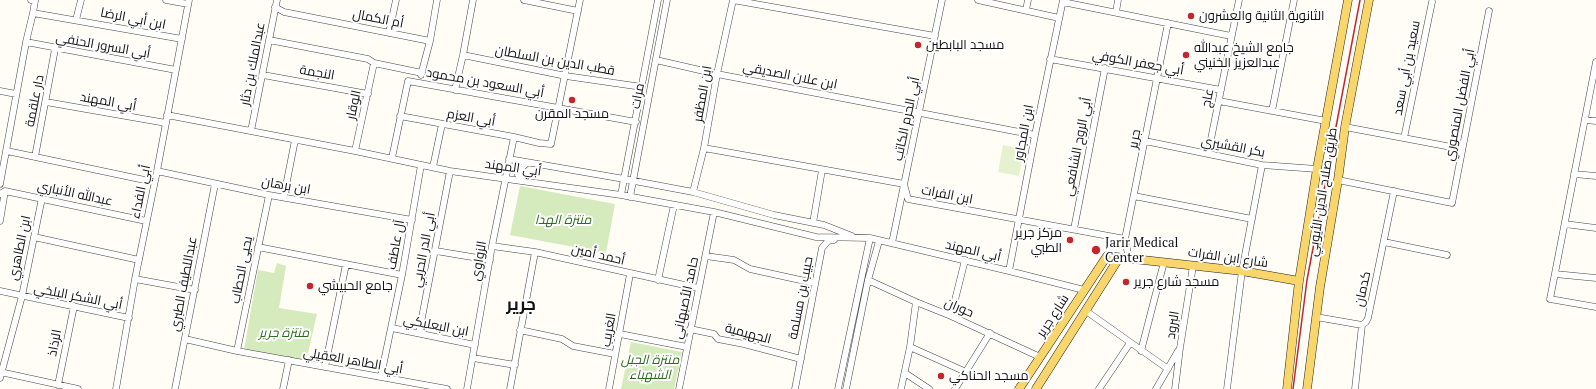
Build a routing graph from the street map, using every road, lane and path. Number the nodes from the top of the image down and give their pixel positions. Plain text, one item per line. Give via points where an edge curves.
1 (33, 0) edge
2 (81, 0) edge
3 (166, 0) edge
4 (277, 0) edge
5 (396, 0) edge
6 (437, 0) edge
7 (473, 0) edge
8 (524, 0) edge
9 (580, 0) edge
10 (658, 0) edge
11 (668, 0) edge
12 (733, 0) edge
13 (942, 0) edge
14 (978, 0) edge
15 (1028, 0) edge
16 (1118, 0) edge
17 (1239, 0) edge
18 (1294, 0) edge
19 (1348, 0) edge
20 (1369, 0) edge
21 (1063, 1) edge
22 (189, 2) edge
23 (1432, 2) dead end
24 (275, 7) junction
25 (1026, 10) junction
26 (578, 11) junction
27 (1489, 11) dead end
28 (33, 12) junction
29 (1116, 12) junction
30 (1059, 18) junction
31 (76, 20) junction
32 (1168, 23) junction
33 (389, 33) junction
34 (935, 36) junction
35 (1231, 36) junction
36 (182, 40) junction
37 (269, 40) junction
38 (430, 41) junction
39 (26, 42) junction
40 (55, 49) junction
41 (463, 55) junction
42 (1050, 59) junction
43 (656, 60) junction
44 (1596, 62) edge
45 (374, 63) junction
46 (1105, 68) junction
47 (176, 70) junction
48 (1595, 70) edge
49 (422, 73) junction
50 (263, 74) junction
51 (717, 74) junction
52 (566, 76) junction
53 (1157, 78) junction
54 (418, 82) junction
55 (642, 86) junction
56 (455, 90) junction
57 (1221, 90) junction
58 (0, 91) edge
59 (16, 94) junction
60 (368, 94) junction
61 (1219, 101) junction
62 (46, 102) junction
63 (560, 108) junction
64 (920, 112) junction
65 (1272, 112) junction
66 (168, 115) junction
67 (400, 116) junction
68 (1585, 120) junction
69 (1326, 121) junction
70 (1596, 121) edge
71 (636, 122) junction
72 (166, 123) junction
73 (442, 124) junction
74 (1345, 127) junction
75 (251, 131) junction
76 (1035, 135) junction
77 (514, 137) junction
78 (1404, 138) junction
79 (295, 140) junction
80 (1146, 141) junction
81 (704, 148) junction
82 (1462, 149) junction
83 (6, 151) junction
84 (355, 151) junction
85 (1208, 154) junction
86 (35, 156) junction
87 (392, 158) junction
88 (509, 159) junction
89 (628, 159) junction
90 (637, 160) junction
91 (528, 163) junction
92 (421, 165) junction
93 (1262, 165) junction
94 (433, 167) junction
95 (1317, 169) junction
96 (450, 170) junction
97 (822, 170) junction
98 (157, 171) junction
99 (1574, 174) junction
100 (1596, 176) edge
101 (506, 178) junction
102 (624, 179) junction
103 (633, 180) junction
104 (1338, 180) junction
105 (524, 181) junction
106 (154, 182) junction
107 (0, 184) edge
108 (214, 184) junction
109 (904, 184) junction
110 (1394, 191) junction
111 (3, 192) edge
112 (693, 192) junction
113 (269, 195) junction
114 (621, 195) junction
115 (284, 196) junction
116 (1134, 196) junction
117 (630, 197) junction
118 (42, 198) junction
119 (674, 205) junction
120 (714, 212) junction
121 (1019, 219) junction
122 (1252, 219) junction
123 (412, 220) junction
124 (0, 221) edge
125 (146, 221) junction
126 (813, 223) junction
127 (1565, 224) junction
128 (1596, 228) edge
129 (1074, 229) junction
130 (34, 237) junction
131 (856, 237) junction
132 (870, 238) junction
133 (1125, 239) junction
134 (878, 241) junction
135 (1384, 242) junction
136 (892, 243) junction
137 (492, 246) junction
138 (258, 247) junction
139 (436, 251) junction
140 (535, 252) junction
141 (1447, 255) dead end
142 (706, 256) junction
143 (1107, 256) joint
144 (1119, 258) junction
145 (1129, 258) junction
146 (139, 260) junction
147 (490, 260) junction
148 (965, 260) junction
149 (1164, 262) junction
150 (346, 264) junction
151 (1193, 266) junction
152 (1009, 271) junction
153 (1242, 271) junction
154 (630, 274) junction
155 (1555, 274) junction
156 (402, 275) junction
157 (1596, 278) edge
158 (135, 279) junction
159 (658, 280) junction
160 (868, 280) junction
161 (1298, 281) junction
162 (814, 283) junction
163 (698, 288) junction
164 (195, 290) junction
165 (1084, 290) junction
166 (0, 291) edge
167 (22, 296) junction
168 (916, 302) junction
169 (74, 306) junction
170 (1596, 307) edge
171 (1086, 311) junction
172 (951, 316) junction
173 (1316, 317) junction
174 (129, 318) junction
175 (1362, 325) junction
176 (392, 328) junction
177 (520, 330) junction
178 (690, 330) junction
179 (419, 333) junction
180 (990, 333) junction
181 (620, 334) junction
182 (185, 339) junction
183 (1130, 343) junction
184 (475, 345) junction
185 (687, 347) junction
186 (910, 347) junction
187 (1180, 348) junction
188 (1141, 350) junction
189 (237, 351) junction
190 (616, 354) junction
191 (1040, 357) junction
192 (472, 358) junction
193 (289, 360) junction
194 (801, 360) junction
195 (515, 365) junction
196 (325, 367) junction
197 (1168, 369) junction
198 (966, 372) junction
199 (905, 373) junction
200 (1, 375) edge
201 (381, 376) junction
202 (58, 385) junction
203 (78, 389) edge
204 (116, 389) edge
205 (175, 389) edge
206 (283, 389) edge
207 (447, 389) edge
208 (466, 389) edge
209 (510, 389) edge
210 (609, 389) edge
211 (679, 389) edge
212 (795, 389) edge
213 (838, 389) edge
214 (846, 389) edge
215 (901, 389) edge
216 (929, 389) edge
217 (954, 389) edge
218 (1019, 389) edge
219 (1036, 389) edge
220 (1099, 389) edge
221 (1156, 389) edge
222 (1176, 389) edge
223 (1227, 389) edge
224 (1287, 389) edge
225 (1306, 389) edge
226 (1355, 389) edge

1 - 28 street
2 - 31 street
3 - 22 street
4 - 24 street, عبدالملك بن دثار
5 - 33 street
6 - 38 street
7 - 41 street
8 - 26 street
9 - 26 street
10 - 55 street, مرات
11 - 43 street, مرات
12 - 34 street
12 - 51 street, ابن المظفر
13 - 34 street, أبي الحرم الكاتب
14 - 25 street
15 - 25 street
16 - 29 street
17 - 35 street, عاج
18 - 65 street
19 - 69 main road, طريق صلاح الدين الأيوبي
20 - 74 main road, طريق صلاح الدين الأيوبي
21 - 29 street
21 - 30 street, ابن المجاور
22 - 36 street, أبي الفداء
23 - 78 street, سعيد بن أبي سعد
24 - 33 street, أم الكمال via 284,12
24 - 37 street, عبدالملك بن دثار
25 - 30 street
26 - 52 street
27 - 82 street, أبي الفضل المنصوري
28 - 31 street, ابن أبي الرضا
28 - 39 street
29 - 32 street
30 - 42 street, ابن المجاور
31 - 36 street, ابن أبي الرضا
32 - 35 street
32 - 53 street, جرير
33 - 38 street, أم الكمال
34 - 64 street, أبي الحرم الكاتب
35 - 57 street, عاج
36 - 47 street, أبي الفداء
37 - 45 street via 368,59
37 - 50 street, عبدالملك بن دثار
38 - 49 street
39 - 40 street, أبي السرور الحنفي
39 - 59 street
40 - 47 street, أبي السرور الحنفي
40 - 62 street, دار علقمة
41 - 52 street, قطب الدين بن السلطان
41 - 56 street
42 - 46 street, أبي جعفر الكوفي
42 - 76 street, ابن المجاور
43 - 51 street, ابن علان الصديقي
43 - 90 street, مرات
44 - 48 street
45 - 49 street
45 - 60 street, الوقار
46 - 53 street, أبي جعفر الكوفي
46 - 129 street, أبي الروح الشافعي
47 - 66 street, أبي الفداء
48 - 68 street
49 - 54 street
50 - 60 street, النجمة
50 - 75 street, عبدالملك بن دثار
51 - 64 street, ابن علان الصديقي
51 - 81 street, ابن المظفر
52 - 55 street, قطب الدين بن السلطان
52 - 63 street
53 - 57 street, أبي جعفر الكوفي
53 - 80 street, جرير
54 - 56 street, أبي السعود بن محمود
54 - 67 street, أبي السعود بن محمود via 408,80
55 - 71 street, مرات
56 - 63 street, أبي السعود بن محمود
57 - 61 street, عاج
58 - 59 street
59 - 83 street
60 - 84 street, الوقار
61 - 65 street
61 - 85 street, عاج
62 - 72 street, أبي المهند
62 - 86 street, دار علقمة
63 - 71 street, أبي السعود بن محمود
63 - 77 street, أبي العزم via 551,144
64 - 76 street, ابن علان الصديقي
64 - 109 street, أبي الحرم الكاتب
65 - 69 street
66 - 72 street, أبي الفداء
66 - 75 street, أبي المهند
67 - 73 street, أبي العزم
67 - 87 street, أبي السعود بن محمود
68 - 70 street
68 - 99 street
69 - 95 main road, طريق صلاح الدين الأيوبي
71 - 89 street, مرات
72 - 98 street, أبي الفداء
73 - 77 street, أبي العزم
73 - 94 street
74 - 78 street
74 - 104 main road, طريق صلاح الدين الأيوبي
75 - 79 street, أبي المهند
76 - 121 street, ابن المجاور
77 - 88 street, الزواوي
78 - 82 street
79 - 84 street, أبي المهند
79 - 115 street
80 - 85 street, بكر القشيري
80 - 116 street, جرير
81 - 97 street, ابن الفرات
81 - 112 street, ابن المظفر
82 - 110 street, أبي الفضل المنصوري via 1452,203
83 - 86 street
83 - 107 street
84 - 87 street, أبي المهند
85 - 93 street, بكر القشيري
86 - 106 street
87 - 92 street, أبي المهند
88 - 91 street, أبي المهند
88 - 101 street, الزواوي
89 - 90 street via 632,165
89 - 102 street, مرات
90 - 103 street, مرات
91 - 102 street, أبي المهند
91 - 105 street via 520,168 518,175
92 - 94 street, أبي المهند
92 - 123 street, آل عاطف
93 - 95 street, بكر القشيري
93 - 122 street
94 - 96 street, أبي المهند
95 - 161 main road, طريق صلاح الدين الأيوبي
96 - 101 street, أبي المهند
96 - 139 street, أبي الدر الحربي
97 - 109 street, ابن الفرات
97 - 126 street
98 - 106 street, أبي الفداء
98 - 108 street, ابن برهان
99 - 100 street
99 - 127 street
101 - 105 street, أبي المهند
101 - 137 street, الزواوي
102 - 103 street, أبي المهند
102 - 114 street, مرات
103 - 112 street, أبي المهند
103 - 117 street, مرات
104 - 110 street
104 - 173 main road, طريق صلاح الدين الأيوبي
105 - 114 street, أبي المهند
106 - 125 street, أبي الفداء
108 - 113 street, ابن برهان
108 - 164 street, عبداللطيف الطبري
109 - 121 street, ابن الفرات via 908,199
109 - 136 street, أبي الحرم الكاتب
110 - 135 street, كدمان
111 - 118 street, عبدالله الأنباري
111 - 124 street
112 - 126 street, أبي المهند via 774,215
113 - 115 street, ابن برهان
113 - 138 street, يحيى الحطاب
114 - 117 street, أبي المهند
115 - 123 street, ابن برهان
116 - 122 street
116 - 133 street, جرير
117 - 119 street, أبي المهند
118 - 125 street, عبدالله الأنباري
118 - 130 street, ابن الطاهري
119 - 120 street, أبي المهند
119 - 159 street
120 - 131 street, أبي المهند via 816,237
120 - 142 street, حامد الأصبهاني
121 - 129 street, ابن الفرات
121 - 152 street, ابن المجاور
122 - 153 street
123 - 156 street, آل عاطف
125 - 146 street, أبي الفداء
126 - 131 street, أبي المهند
127 - 128 street
127 - 155 street
129 - 133 street, ابن الفرات
130 - 146 street
130 - 167 street, ابن الطاهري
131 - 132 street, أبي المهند
131 - 162 street, حبيب بن مسلمة via 828,241 822,248
132 - 134 street, أبي المهند
132 - 213 street
133 - 145 street, جرير
134 - 136 street, أبي المهند
134 - 160 street
135 - 141 street
135 - 175 street, كدمان via 1368,318
136 - 148 street, أبي المهند
137 - 140 street, أحمد أمين
137 - 147 street, الزواوي
138 - 150 street
138 - 189 street, يحيى الحطاب
139 - 147 street
139 - 179 street, أبي الدر الحربي
140 - 154 street, أحمد أمين
140 - 177 street
142 - 162 street via 734,260 750,269
142 - 163 street, حامد الأصبهاني
143 - 144 main road, شارع ابن الفرات
143 - 165 main road, شارع جرير
144 - 145 main road, شارع ابن الفرات
144 - 171 main road, شارع جرير
145 - 149 main road, شارع ابن الفرات
146 - 158 street, أبي الفداء
147 - 184 street, الزواوي
148 - 152 street, أبي المهند
148 - 172 street
149 - 151 main road, شارع ابن الفرات
149 - 188 street
150 - 156 street
150 - 196 street
151 - 153 main road, شارع ابن الفرات
151 - 187 street, البرود
152 - 165 street, أبي المهند
153 - 161 main road, شارع ابن الفرات
153 - 223 street
154 - 159 street, أحمد أمين
154 - 181 street, الغريب
155 - 157 street
155 - 170 street via 1550,299
156 - 176 street, آل عاطف
158 - 164 street
158 - 174 street, أبي الفداء
159 - 163 street, أحمد أمين
160 - 168 street, حوران
160 - 214 street
161 - 224 main road, طريق صلاح الدين الأيوبي
162 - 194 street, حبيب بن مسلمة
163 - 178 street, حامد الأصبهاني
164 - 182 street, عبداللطيف الطبري
165 - 191 main road, شارع جرير
166 - 167 street, أبي الشكر البلخي
167 - 169 street, أبي الشكر البلخي
167 - 200 street, ابن الطاهري
168 - 172 street, حوران
168 - 186 street
169 - 174 street, أبي الشكر البلخي
169 - 202 street, الرذاذ
171 - 183 street
171 - 219 main road, شارع جرير
172 - 180 street, حوران
173 - 175 street
173 - 225 main road, طريق صلاح الدين الأيوبي
174 - 204 street, أبي الفداء
175 - 226 street, كدمان
176 - 179 street, ابن البعلبكي
176 - 201 street, آل عاطف
177 - 190 street via 562,339 573,346
177 - 195 street
178 - 185 street, حامد الأصبهاني
178 - 194 street, الجهيمية via 714,334 718,340 744,344
179 - 184 street, ابن البعلبكي
180 - 191 street, حوران
180 - 198 street
181 - 185 street
181 - 190 street, الغريب
182 - 189 street, أبي الطاهر العقيلي
182 - 205 street, عبداللطيف الطبري
183 - 188 street
183 - 220 street
184 - 192 street, الزواوي
185 - 211 street, حامد الأصبهاني
186 - 198 street
186 - 199 street
187 - 197 street
187 - 222 street, البرود
188 - 197 street
189 - 193 street, أبي الطاهر العقيلي
190 - 210 street, الغريب
191 - 218 main road, شارع جرير
192 - 195 street
192 - 208 street, الزواوي
193 - 196 street, أبي الطاهر العقيلي
193 - 206 street
194 - 212 street, حبيب بن مسلمة
195 - 209 street
196 - 201 street, أبي الطاهر العقيلي
197 - 221 street
198 - 217 street
199 - 215 street
199 - 216 street
200 - 202 street
201 - 207 street, أبي الطاهر العقيلي
202 - 203 street

